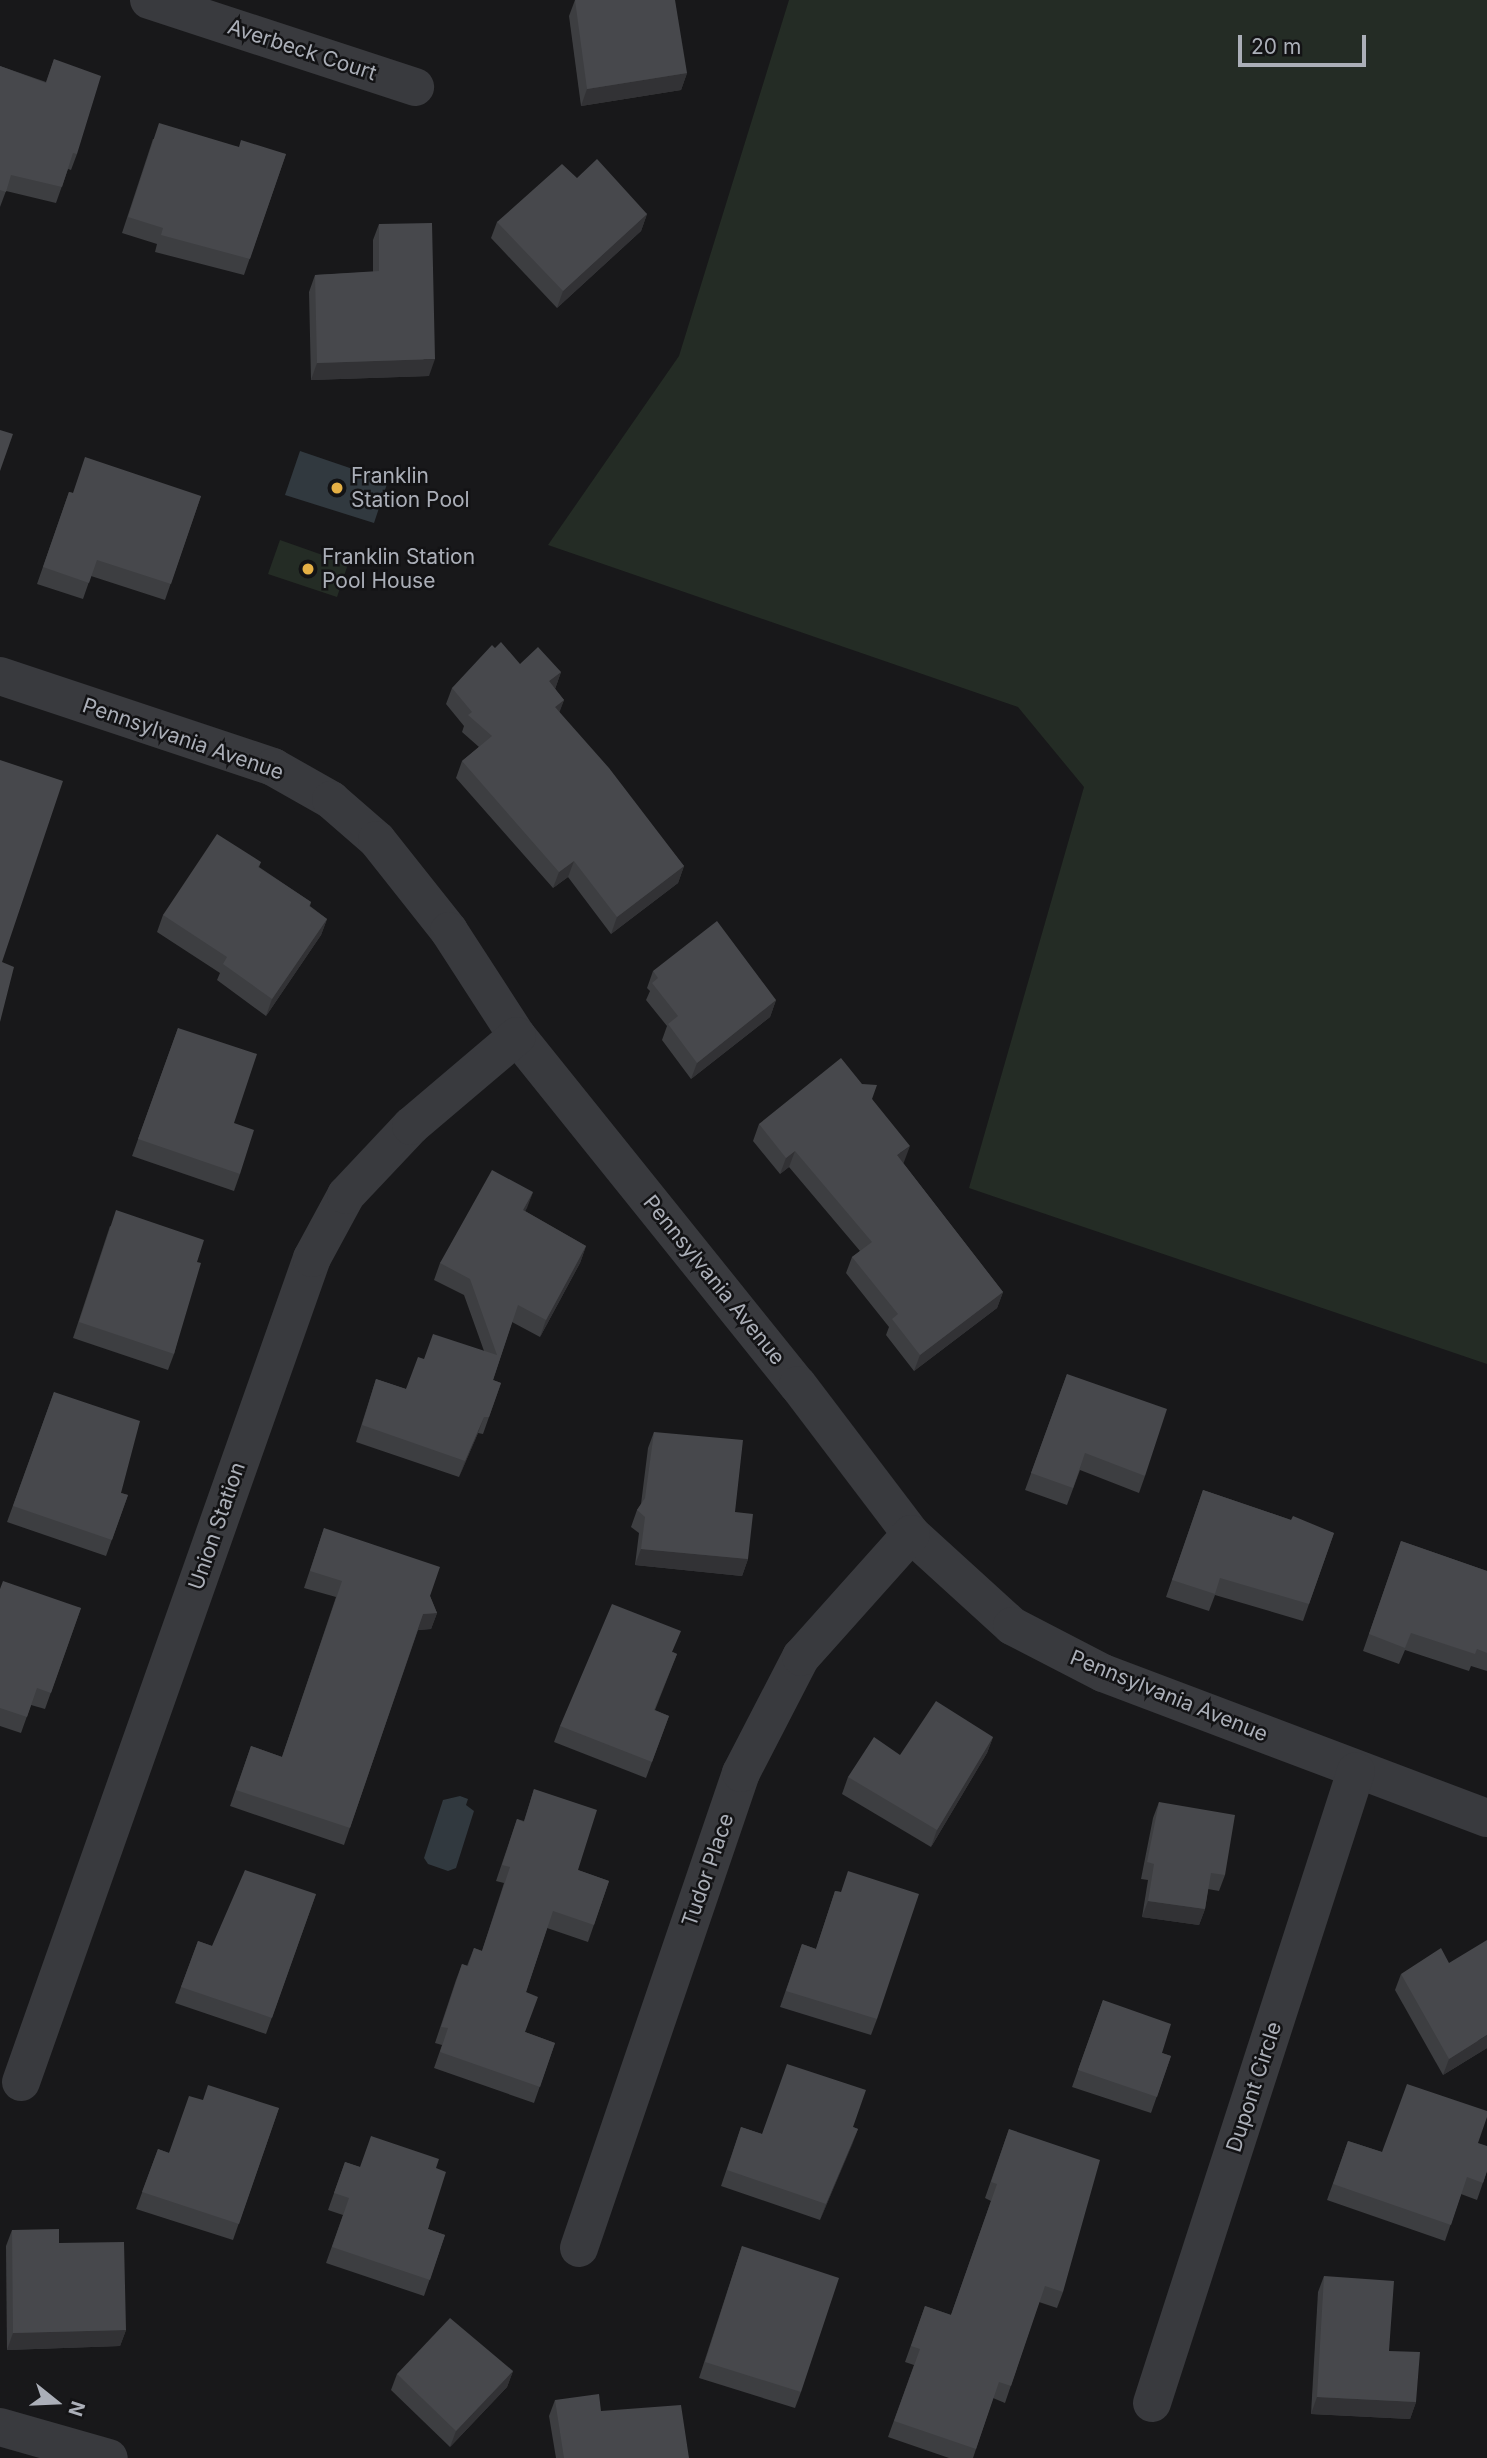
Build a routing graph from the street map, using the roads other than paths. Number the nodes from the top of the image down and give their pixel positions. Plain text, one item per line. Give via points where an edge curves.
1 (149, 0) edge
2 (415, 88) dead end
3 (0, 676) edge
4 (517, 1036) junction
5 (911, 1534) junction
6 (1356, 1771) junction
7 (1487, 1818) edge
8 (21, 2082) dead end
9 (579, 2248) dead end
10 (1152, 2403) dead end
11 (0, 2427) edge
12 (109, 2458) edge

1 - 2 street, Averbeck Court
3 - 4 street, Pennsylvania Avenue via 273,767 331,800 377,840 449,931
4 - 5 street, Pennsylvania Avenue via 798,1385
4 - 8 street, Union Station via 411,1126 346,1195 312,1258
5 - 6 street, Pennsylvania Avenue via 1012,1626 1103,1673
5 - 9 street, Tudor Place via 801,1657 741,1773
6 - 7 street, Pennsylvania Avenue
6 - 10 street, Dupont Circle
11 - 12 street

